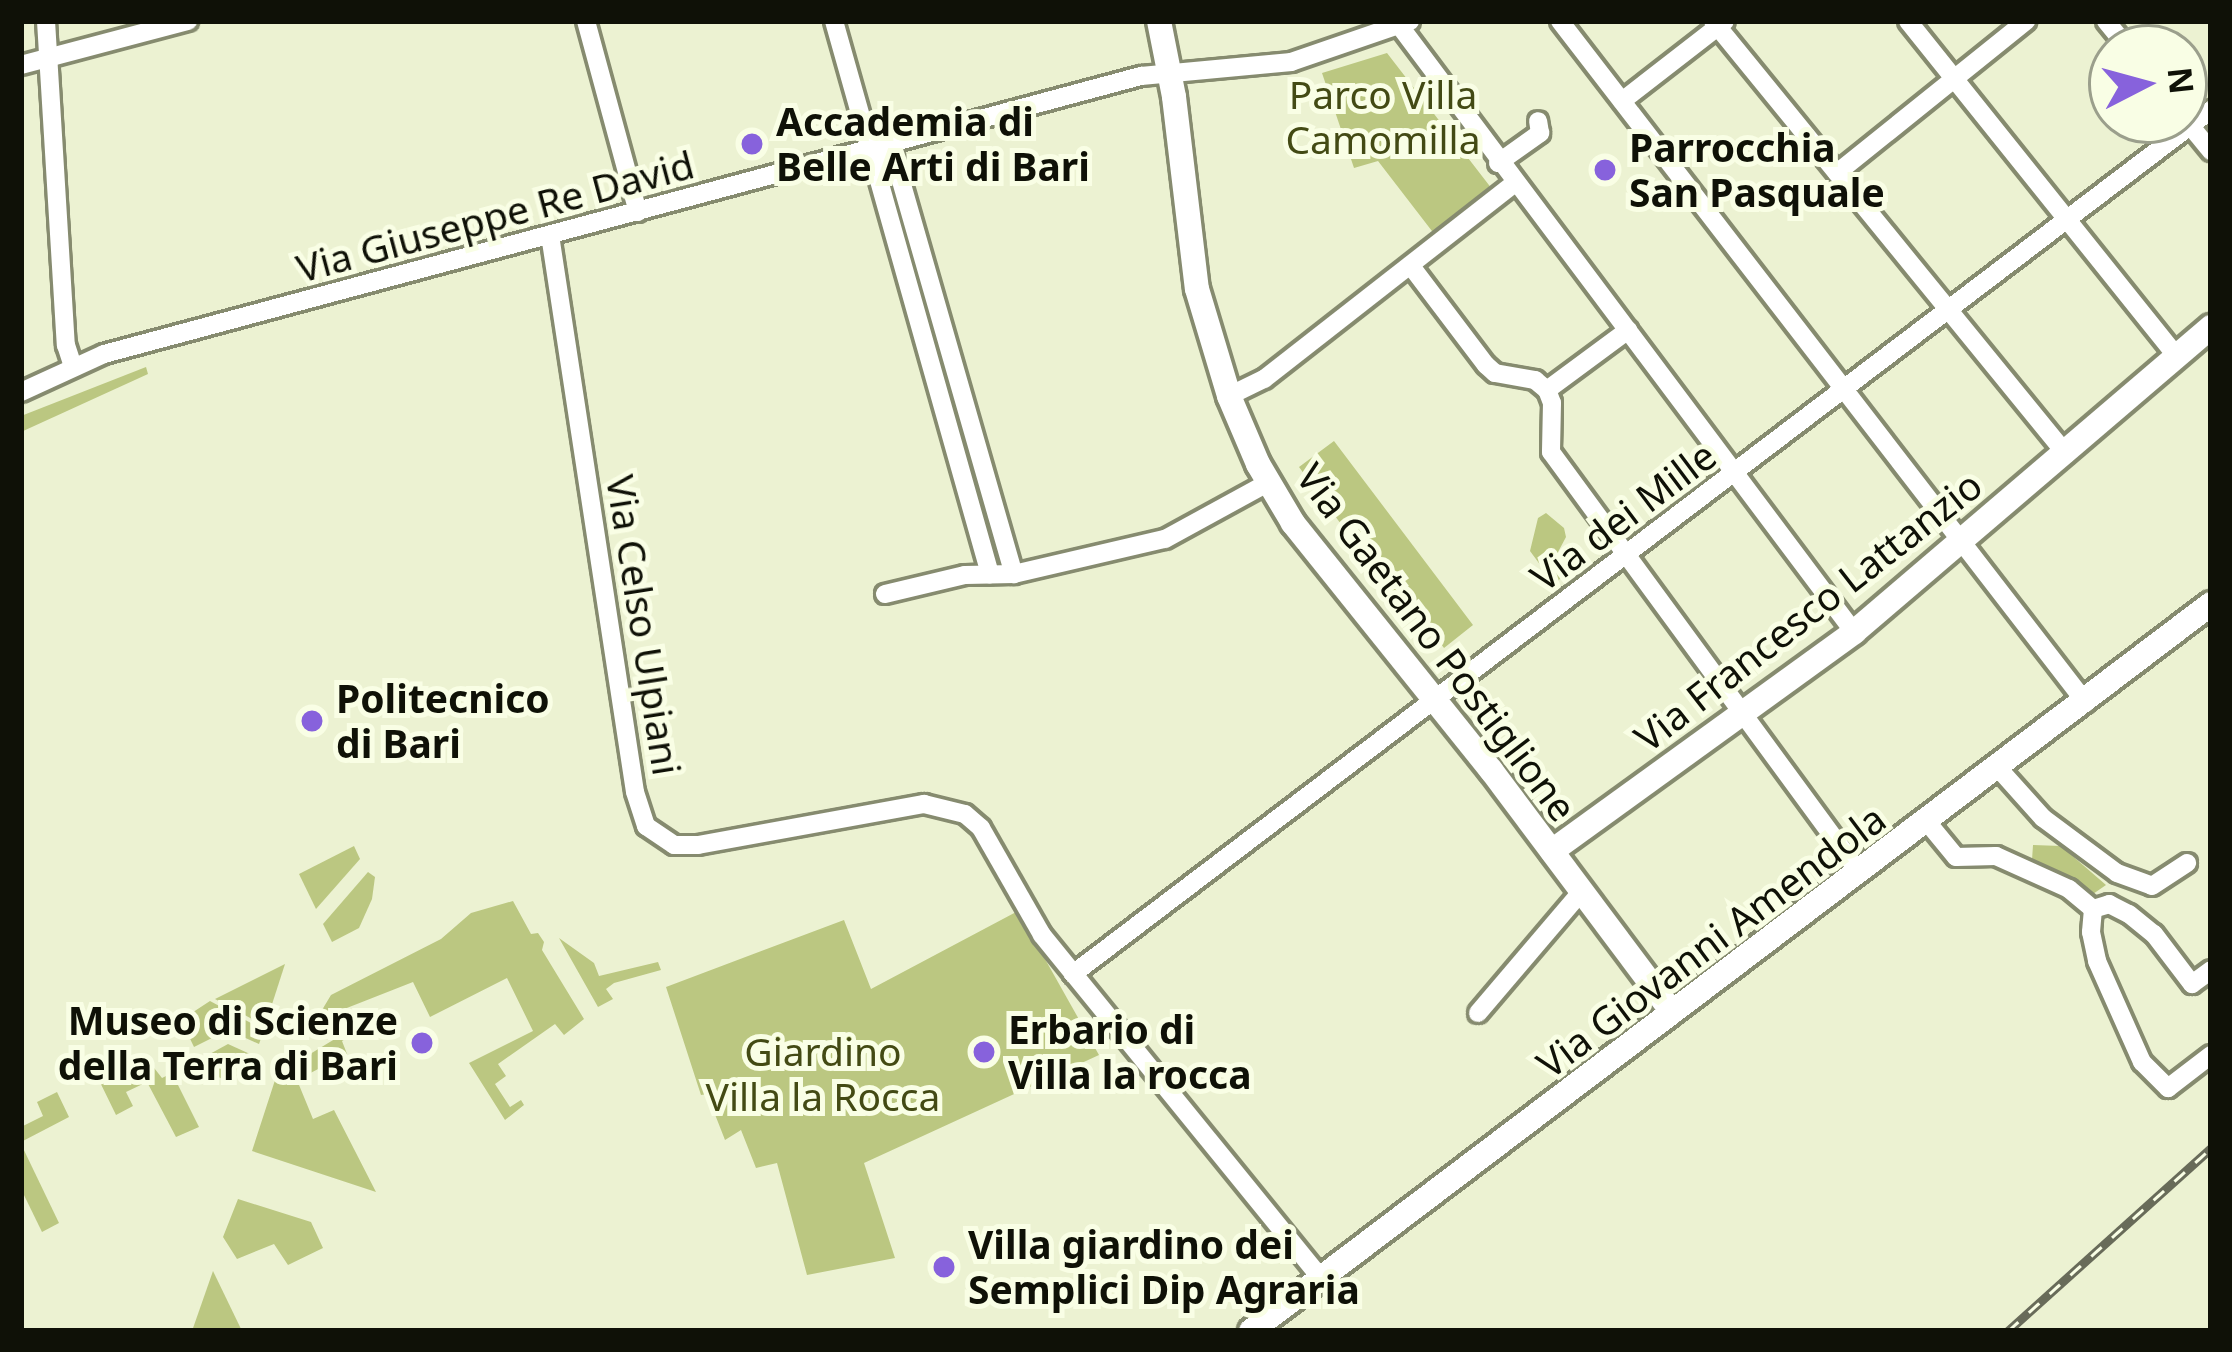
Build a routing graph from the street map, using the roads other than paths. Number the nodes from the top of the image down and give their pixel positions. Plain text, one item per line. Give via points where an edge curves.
1 (46, 21) edge
2 (188, 21) edge
3 (586, 21) edge
4 (834, 21) edge
5 (1159, 21) edge
6 (1560, 21) edge
7 (1908, 21) edge
8 (2026, 21) edge
9 (1719, 23) edge
10 (1402, 24) edge
11 (136, 28) edge
12 (49, 59) junction
13 (21, 65) edge
14 (1166, 74) junction
15 (1955, 79) junction
16 (1622, 101) junction
17 (1538, 121) dead end
18 (2161, 144) edge
19 (870, 149) junction
20 (1498, 163) junction
21 (1837, 172) junction
22 (1515, 184) junction
23 (638, 212) junction
24 (2068, 222) junction
25 (914, 228) junction
26 (550, 235) junction
27 (891, 235) junction
28 (1411, 266) junction
29 (1951, 313) junction
30 (2211, 327) edge
31 (1628, 330) junction
32 (2178, 358) junction
33 (74, 367) junction
34 (1547, 390) junction
35 (21, 392) edge
36 (1840, 392) junction
37 (1229, 396) junction
38 (2066, 454) junction
39 (1735, 474) junction
40 (1269, 482) junction
41 (1960, 545) junction
42 (1627, 554) junction
43 (990, 574) junction
44 (1014, 574) junction
45 (884, 594) dead end
46 (2211, 604) edge
47 (1854, 632) junction
48 (1434, 700) junction
49 (2086, 703) junction
50 (1739, 712) junction
51 (1999, 769) junction
52 (1928, 823) junction
53 (1552, 851) junction
54 (2187, 863) dead end
55 (1858, 872) junction
56 (1582, 891) junction
57 (2093, 909) junction
58 (2211, 970) edge
59 (1073, 974) junction
60 (1672, 1012) junction
61 (1478, 1013) dead end
62 (2211, 1055) edge
63 (1322, 1279) junction
64 (1251, 1331) edge

1 - 12 street
2 - 11 street
3 - 23 street
4 - 19 street
5 - 14 main road, Via Gaetano Postiglione
6 - 16 street
7 - 15 street
8 - 15 street
9 - 16 street
9 - 21 street
10 - 14 street, Via Giuseppe Re David via 1291,62
10 - 20 street
11 - 12 street
12 - 13 street
12 - 33 street via 66,345
14 - 19 street, Via Giuseppe Re David
14 - 37 main road, Via Gaetano Postiglione via 1197,289
15 - 21 street
15 - 24 street
16 - 36 street
17 - 20 street via 1540,134
18 - 24 street, Via dei Mille
19 - 23 street, Via Giuseppe Re David
19 - 25 street via 895,160
19 - 27 street
20 - 22 street
21 - 29 street
22 - 28 street
22 - 31 street
23 - 26 street, Via Giuseppe Re David
24 - 29 street, Via dei Mille
24 - 32 street
25 - 27 street
25 - 44 street
26 - 33 street, Via Giuseppe Re David
26 - 59 street, Via Celso Ulpiani via 646,826 664,841 698,845 944,805 982,828
27 - 43 street
28 - 34 street via 1486,365
28 - 37 street via 1252,387
29 - 36 street, Via dei Mille
29 - 38 street
30 - 32 main road, Via Francesco Lattanzio
31 - 34 street
31 - 39 street
32 - 38 main road, Via Francesco Lattanzio
33 - 35 street, Via Giuseppe Re David
34 - 42 street via 1551,452
36 - 39 street, Via dei Mille
36 - 41 street
37 - 40 main road, Via Gaetano Postiglione
38 - 41 main road, Via Francesco Lattanzio
39 - 42 street, Via dei Mille
39 - 47 street
40 - 44 street via 1178,534
40 - 48 main road, Via Gaetano Postiglione
41 - 47 main road, Via Francesco Lattanzio
41 - 49 street
42 - 48 street, Via dei Mille
42 - 50 street
43 - 44 street
43 - 45 street
46 - 49 main road, Via Giovanni Amendola
47 - 50 main road, Via Francesco Lattanzio
48 - 53 main road, Via Gaetano Postiglione
48 - 59 street, Via dei Mille
49 - 51 main road, Via Giovanni Amendola
50 - 53 main road, Via Francesco Lattanzio
50 - 55 street
51 - 52 main road, Via Giovanni Amendola
51 - 54 street via 2043,818 2117,873 2152,886
52 - 55 main road, Via Giovanni Amendola
52 - 57 street via 1956,857 1996,856 2069,889
53 - 56 main road, Via Gaetano Postiglione
55 - 60 main road, Via Giovanni Amendola
56 - 60 main road, Via Gaetano Postiglione
56 - 61 street
57 - 58 street via 2108,904 2128,914 2192,984
57 - 62 street via 2097,961 2142,1063 2168,1088
59 - 63 street, Via Celso Ulpiani
60 - 63 main road, Via Giovanni Amendola
63 - 64 main road, Via Giovanni Amendola

